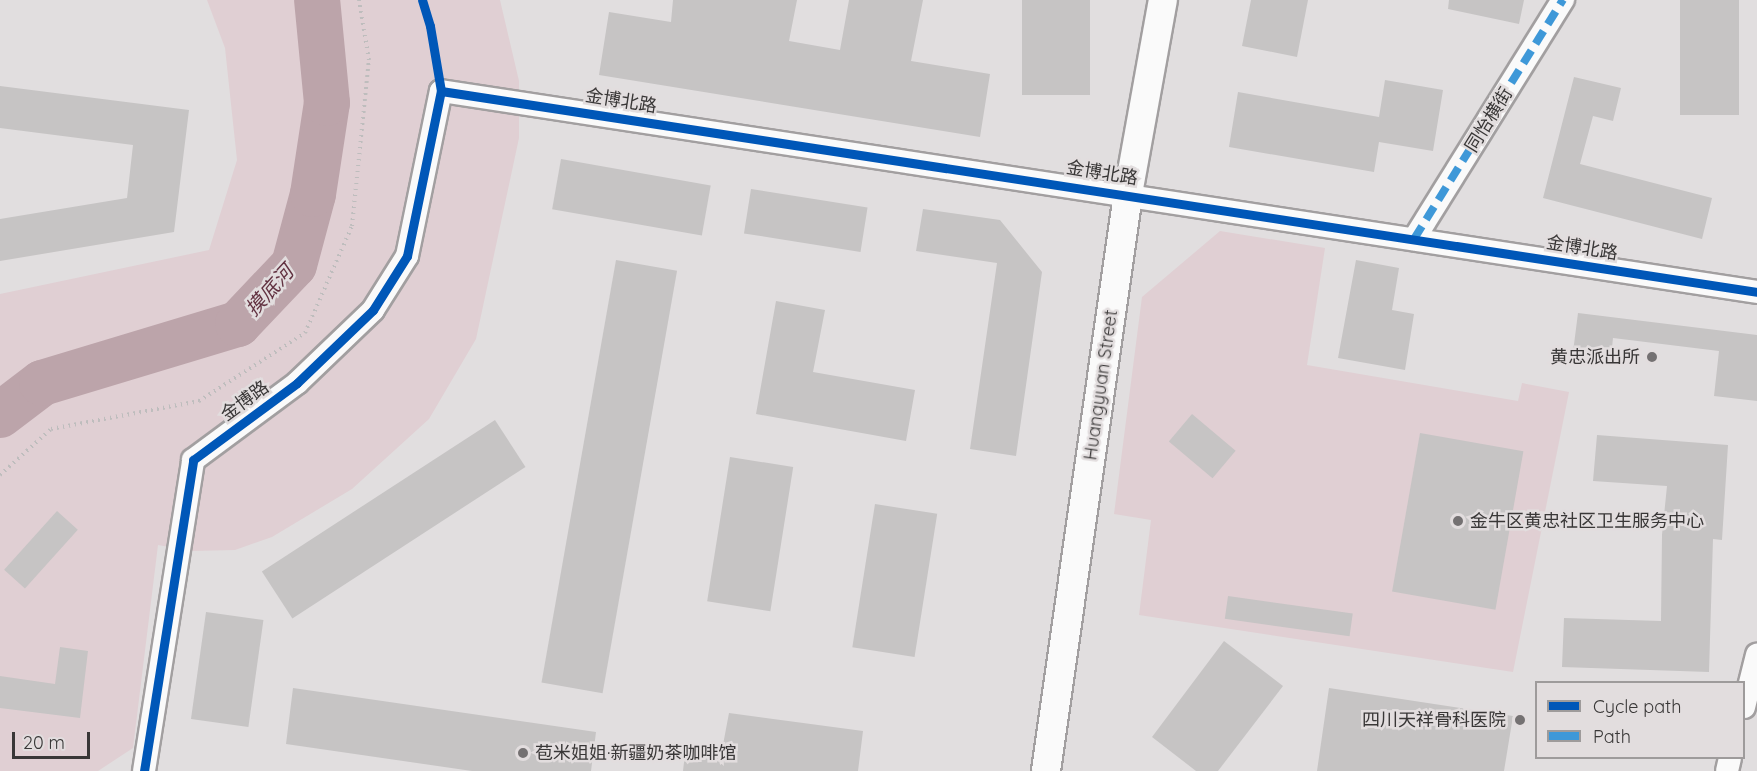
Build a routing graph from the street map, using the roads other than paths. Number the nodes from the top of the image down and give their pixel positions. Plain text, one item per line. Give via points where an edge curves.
1 (1162, 0) edge
2 (1563, 0) edge
3 (441, 91) joint
4 (1128, 194) junction
5 (1414, 239) junction
6 (1757, 292) edge
7 (1757, 655) edge
8 (1745, 700) edge
9 (144, 771) edge
10 (1046, 771) edge

1 - 4 street, Huangyuan Street
2 - 5 street, 同怡横街
3 - 4 street, 金博北路
3 - 9 street, 金博路 via 407,256 373,310 297,383 193,460
4 - 5 street, 金博北路
4 - 10 street, Huangyuan Street
5 - 6 street, 金博北路
7 - 8 street

